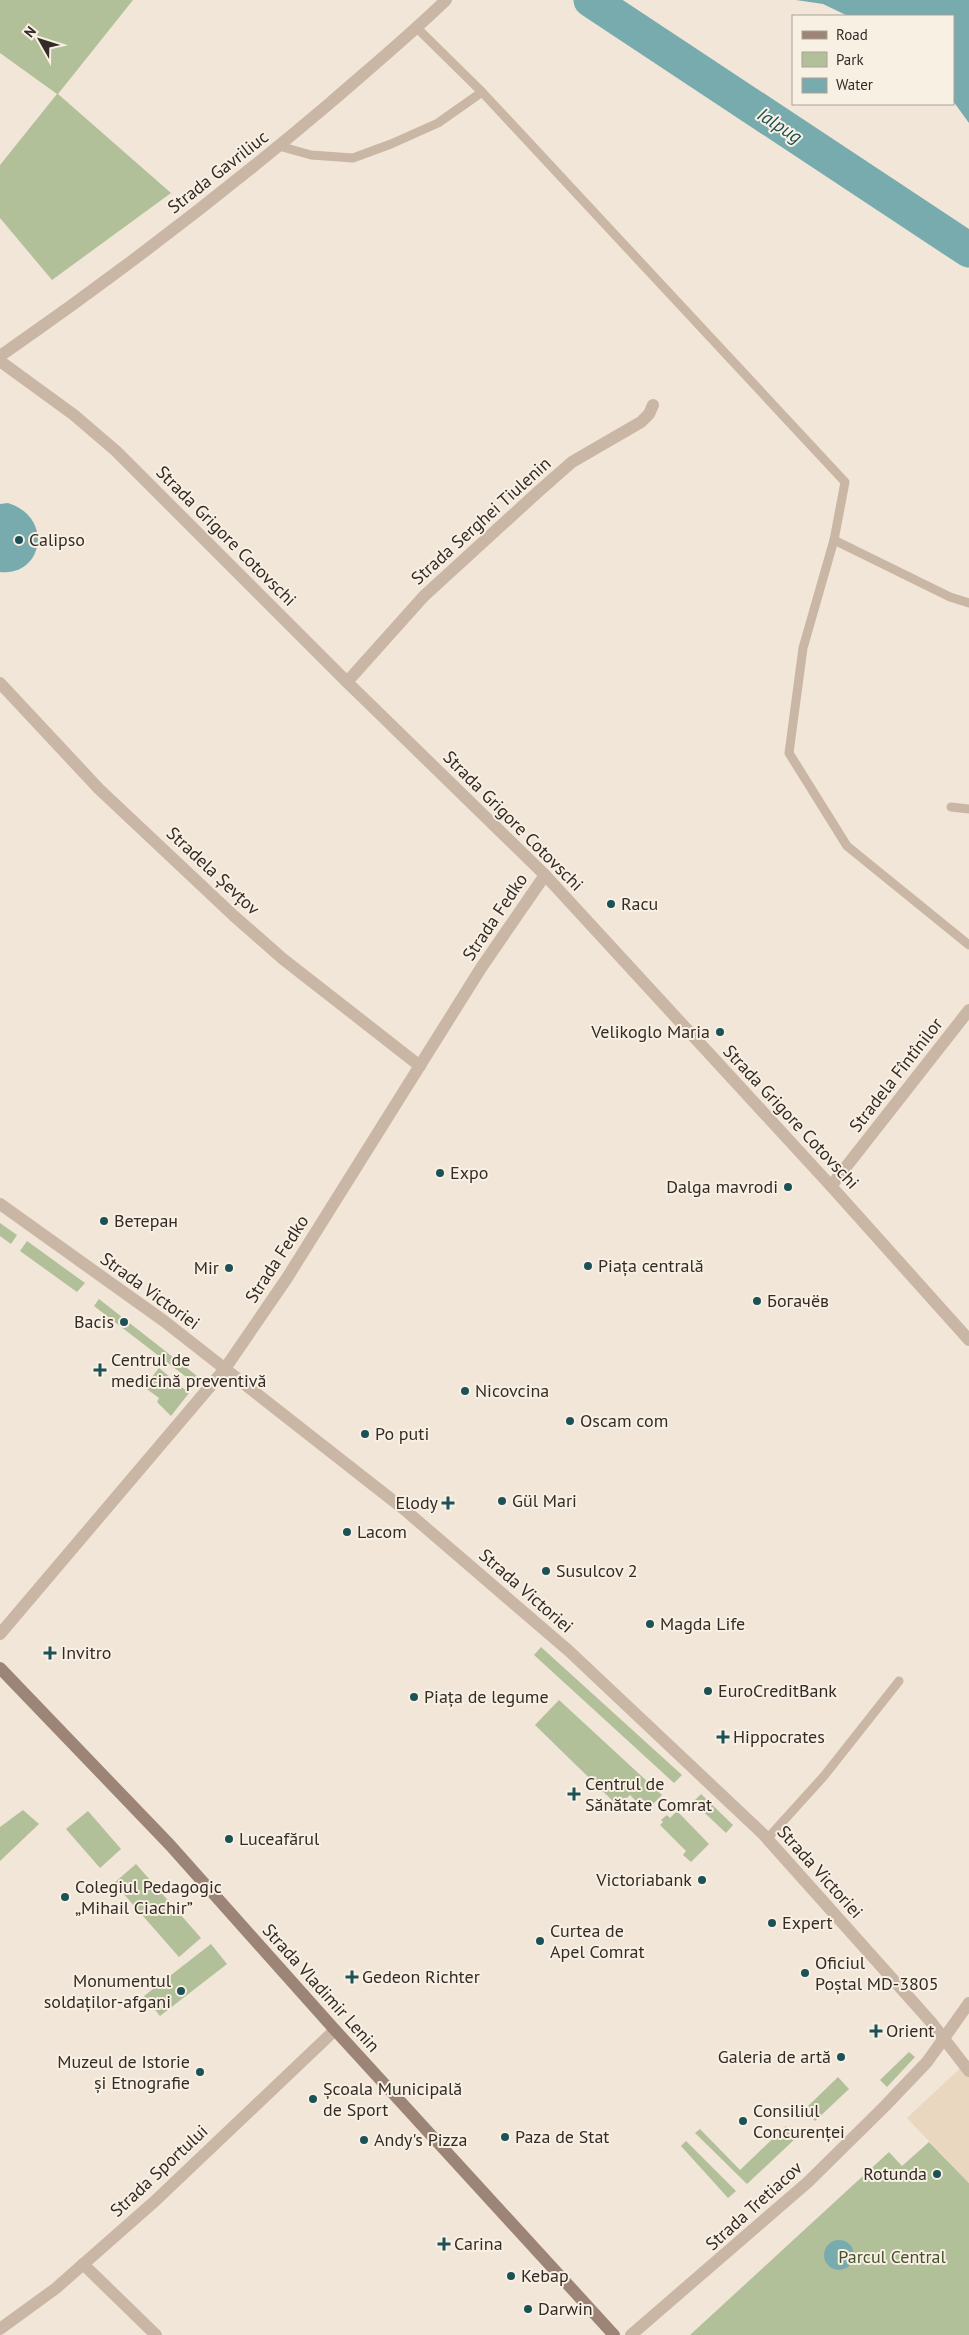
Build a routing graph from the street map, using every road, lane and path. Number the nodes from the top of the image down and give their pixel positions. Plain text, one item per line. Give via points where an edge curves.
1 (446, 0) edge
2 (417, 28) junction
3 (482, 92) junction
4 (279, 146) junction
5 (0, 356) edge
6 (0, 361) edge
7 (653, 405) dead end
8 (834, 540) junction
9 (969, 603) edge
10 (347, 682) junction
11 (0, 683) edge
12 (951, 807) dead end
13 (969, 810) edge
14 (545, 875) junction
15 (969, 945) edge
16 (969, 1010) edge
17 (420, 1066) junction
18 (831, 1186) junction
19 (0, 1204) edge
20 (969, 1340) edge
21 (224, 1370) junction
22 (0, 1634) edge
23 (0, 1668) edge
24 (899, 1681) dead end
25 (767, 1838) junction
26 (969, 2003) edge
27 (334, 2030) junction
28 (942, 2038) junction
29 (969, 2071) edge
30 (83, 2264) junction
31 (0, 2329) edge
32 (156, 2335) edge
33 (614, 2335) edge
34 (631, 2335) edge

1 - 2 street, Strada Gavriliuc
2 - 3 lane
2 - 4 street, Strada Gavriliuc
3 - 4 lane via 438,123 353,158 311,155
3 - 8 lane via 845,482
4 - 5 street, Strada Gavriliuc via 143,253
6 - 10 street, Strada Grigore Cotovschi via 74,415 116,451
7 - 10 street, Strada Serghei Tiulenin via 641,422 572,462 538,490 424,596
8 - 9 lane via 950,597
8 - 15 lane via 803,648 789,753 847,846
10 - 14 street, Strada Grigore Cotovschi
11 - 17 street, Stradela Șevțov via 99,789 234,916 283,959
12 - 13 lane
14 - 17 street, Strada Fedko via 486,960
14 - 18 street, Strada Grigore Cotovschi
16 - 18 street, Stradela Fîntînilor
17 - 21 street, Strada Fedko via 287,1278
18 - 20 street, Strada Grigore Cotovschi
19 - 21 street, Strada Victoriei via 164,1321
21 - 22 street, Strada Fedko
21 - 25 street, Strada Victoriei via 405,1510 554,1638
23 - 27 main road, Strada Vladimir Lenin via 170,1845
24 - 25 lane via 824,1776
25 - 28 street, Strada Victoriei
26 - 28 street, Strada Tretiacov
27 - 30 street, Strada Sportului via 155,2201
27 - 33 main road, Strada Vladimir Lenin
28 - 29 street, Strada Victoriei
28 - 34 street, Strada Tretiacov via 927,2062 808,2182
30 - 31 street, Strada Sportului
30 - 32 street

